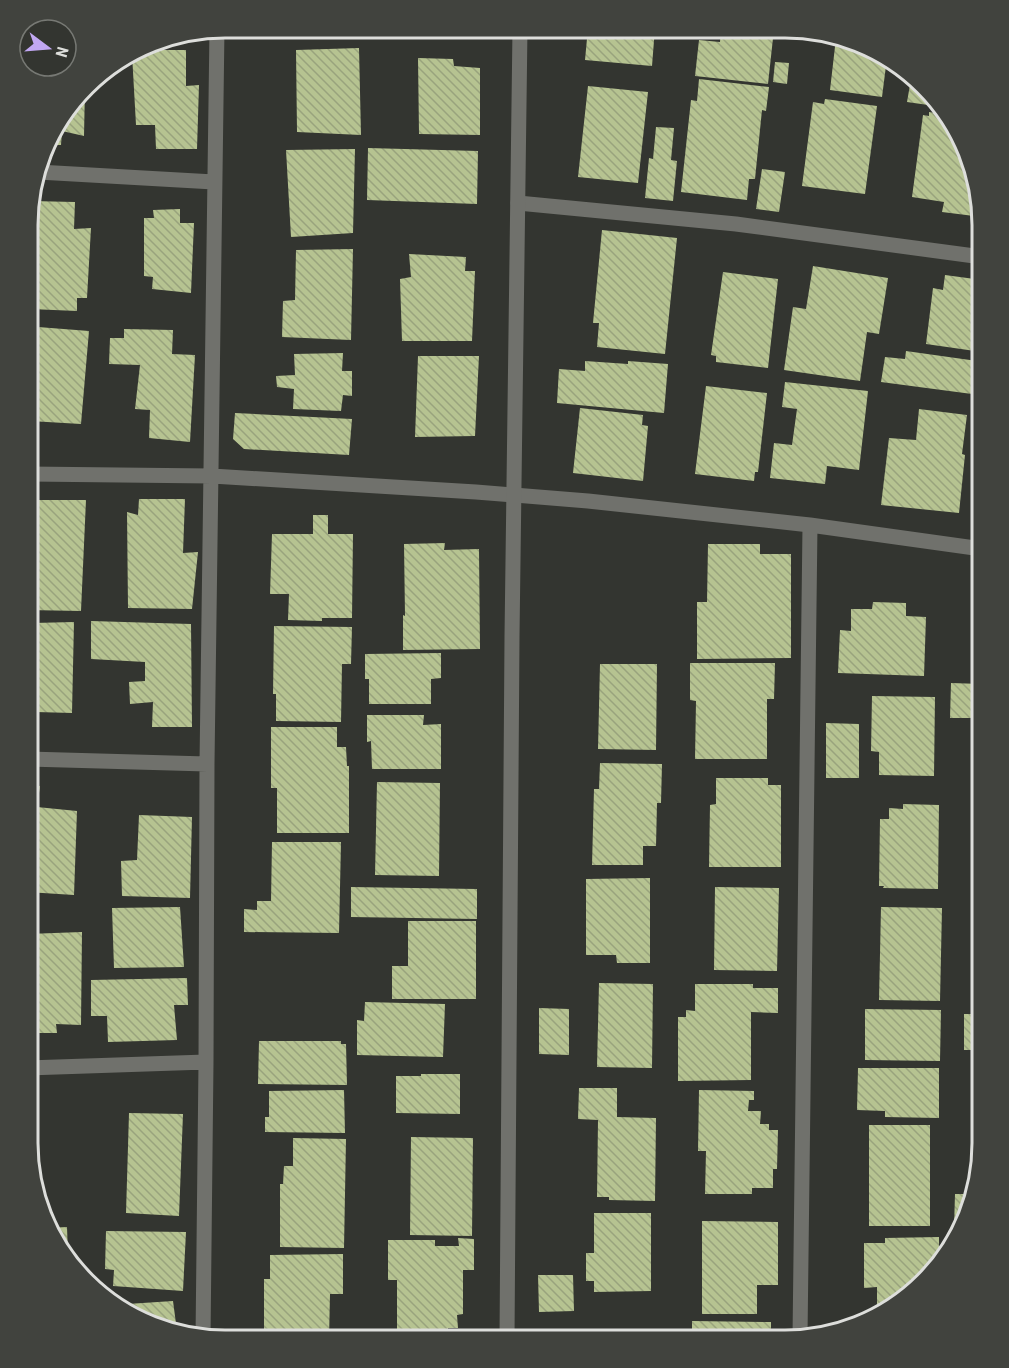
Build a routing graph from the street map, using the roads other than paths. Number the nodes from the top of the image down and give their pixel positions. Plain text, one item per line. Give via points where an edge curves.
1 (217, 38) edge
2 (519, 38) edge
3 (45, 172) edge
4 (214, 182) junction
5 (518, 203) junction
6 (972, 256) edge
7 (38, 474) edge
8 (212, 476) junction
9 (515, 495) junction
10 (810, 525) junction
11 (972, 548) edge
12 (38, 759) edge
13 (207, 764) junction
14 (207, 1062) junction
15 (38, 1068) edge
16 (203, 1329) edge
17 (801, 1329) edge
18 (507, 1330) edge

1 - 4 street
2 - 5 street
3 - 4 street
4 - 8 street
5 - 6 street via 747,225
5 - 9 street
7 - 8 street
8 - 9 street
8 - 13 street
9 - 10 street
9 - 18 street
10 - 11 street
10 - 17 street
12 - 13 street
13 - 14 street
14 - 15 street
14 - 16 street

